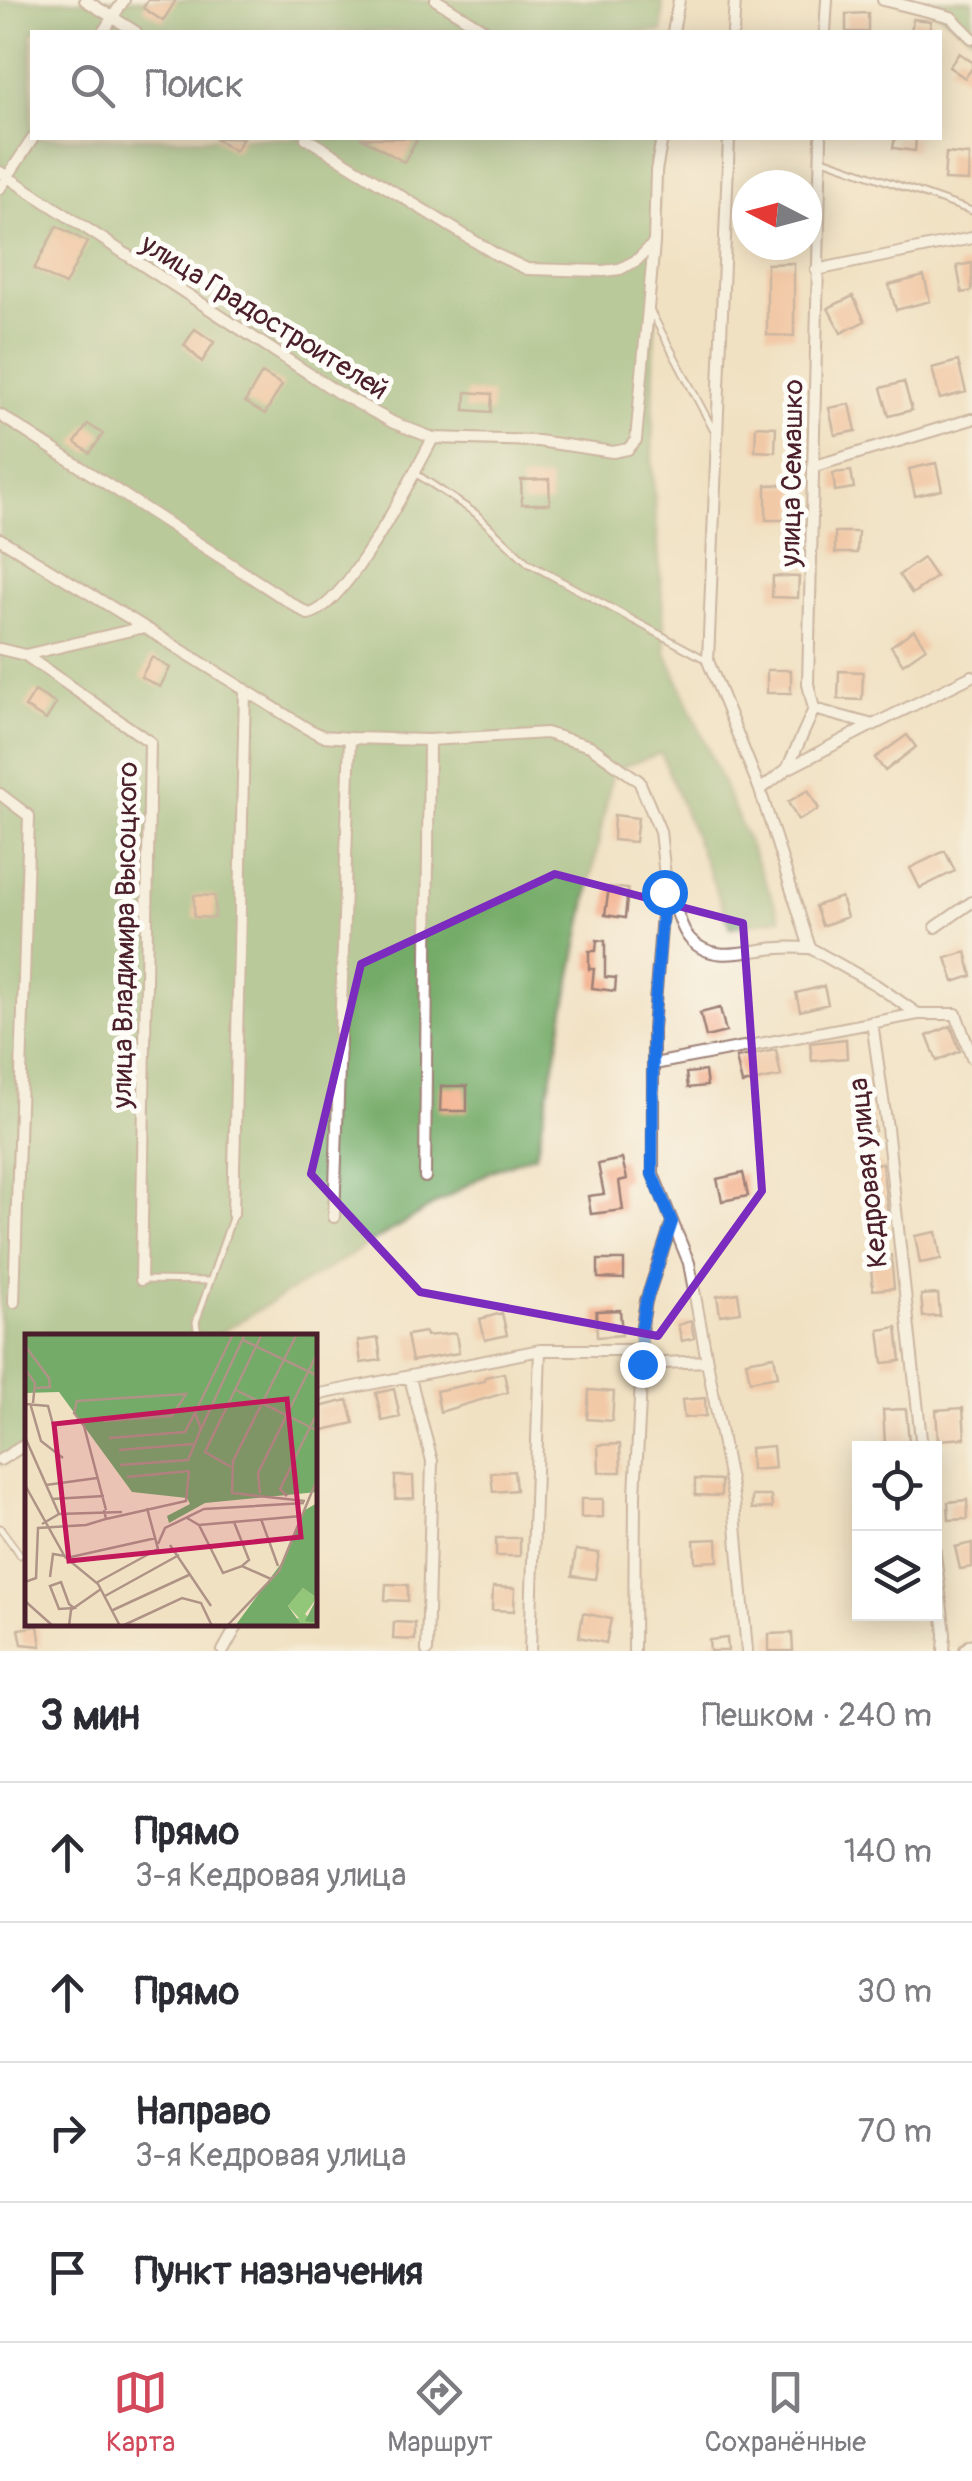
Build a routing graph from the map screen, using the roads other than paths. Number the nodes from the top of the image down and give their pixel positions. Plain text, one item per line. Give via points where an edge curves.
1 (85, 0) edge
2 (124, 0) edge
3 (436, 0) edge
4 (679, 0) edge
5 (735, 0) edge
6 (826, 0) edge
7 (883, 0) edge
8 (113, 18) junction
9 (104, 30) edge
10 (133, 30) edge
11 (485, 30) edge
12 (673, 30) edge
13 (734, 30) edge
14 (825, 30) edge
15 (972, 38) edge
16 (32, 140) edge
17 (309, 140) edge
18 (662, 140) edge
19 (729, 140) edge
20 (821, 140) edge
21 (820, 158) junction
22 (4, 175) edge
23 (0, 188) edge
24 (972, 211) edge
25 (972, 238) edge
26 (654, 243) junction
27 (816, 270) junction
28 (648, 308) junction
29 (0, 414) edge
30 (972, 418) edge
31 (717, 437) junction
32 (432, 438) junction
33 (815, 466) junction
34 (414, 473) junction
35 (0, 539) edge
36 (144, 627) junction
37 (0, 650) edge
38 (25, 655) junction
39 (708, 661) junction
40 (972, 676) edge
41 (245, 689) junction
42 (814, 710) junction
43 (873, 725) junction
44 (350, 738) junction
45 (430, 740) junction
46 (788, 768) junction
47 (760, 790) junction
48 (0, 794) edge
49 (664, 892) junction
50 (972, 902) edge
51 (936, 927) dead end
52 (810, 948) junction
53 (918, 1014) junction
54 (872, 1022) junction
55 (972, 1058) edge
56 (654, 1064) junction
57 (424, 1177) dead end
58 (233, 1214) joint
59 (334, 1218) dead end
60 (672, 1222) junction
61 (140, 1280) joint
62 (210, 1281) junction
63 (14, 1302) dead end
64 (198, 1334) edge
65 (540, 1350) junction
66 (642, 1350) junction
67 (707, 1361) junction
68 (642, 1364) junction
69 (410, 1378) junction
70 (318, 1394) edge
71 (921, 1441) edge
72 (25, 1444) edge
73 (0, 1460) edge
74 (0, 1528) edge
75 (20, 1555) dead end
76 (942, 1610) edge
77 (237, 1626) edge
78 (222, 1651) edge
79 (427, 1651) edge
80 (530, 1651) edge
81 (634, 1651) edge
82 (747, 1651) edge
83 (944, 1651) edge

1 - 8 street
2 - 8 street
3 - 11 street
4 - 12 street
5 - 13 street
6 - 14 street
7 - 15 street via 951,17
8 - 9 street
8 - 10 street
16 - 22 street
17 - 26 street via 528,269 620,269
18 - 26 street, улица Градостроителей
19 - 31 street
20 - 21 street, улица Семашко
21 - 24 lane
21 - 27 street, улица Семашко
22 - 23 street
22 - 32 street, улица Градостроителей via 337,392
25 - 27 street
26 - 28 street, улица Градостроителей
27 - 33 street, улица Семашко
28 - 31 lane
28 - 32 street, улица Градостроителей via 636,440 628,449
29 - 34 street via 308,614 330,603
30 - 33 street
31 - 39 street
32 - 34 street
33 - 42 street, улица Семашко via 808,684
34 - 39 lane via 475,514 528,563
35 - 36 street
36 - 38 street, улица Владимира Высоцкого
36 - 41 street
37 - 38 street, улица Владимира Высоцкого
38 - 61 street, улица Владимира Высоцкого via 150,742
39 - 47 street
40 - 43 street
41 - 44 street via 308,730
41 - 58 street
42 - 43 street
42 - 46 street
43 - 46 street
44 - 45 street
44 - 59 street
45 - 49 street via 546,733 590,746 638,781 664,846
45 - 57 street
46 - 47 street
47 - 52 street
48 - 63 street via 29,816
49 - 52 street via 691,941 708,952
49 - 56 street
50 - 51 street
52 - 53 street
53 - 54 street
53 - 55 street via 956,1014
54 - 56 street
54 - 71 street, Кедровая улица
56 - 60 street via 652,1174
58 - 62 lane
60 - 66 street via 646,1301
60 - 67 street via 689,1263
61 - 62 lane
62 - 64 lane
65 - 66 street
65 - 69 street
65 - 80 street
66 - 68 street
67 - 68 street
67 - 82 street via 734,1502
68 - 81 street
69 - 70 street
69 - 79 street via 432,1461
72 - 73 street
74 - 75 lane
76 - 83 street
77 - 78 street

